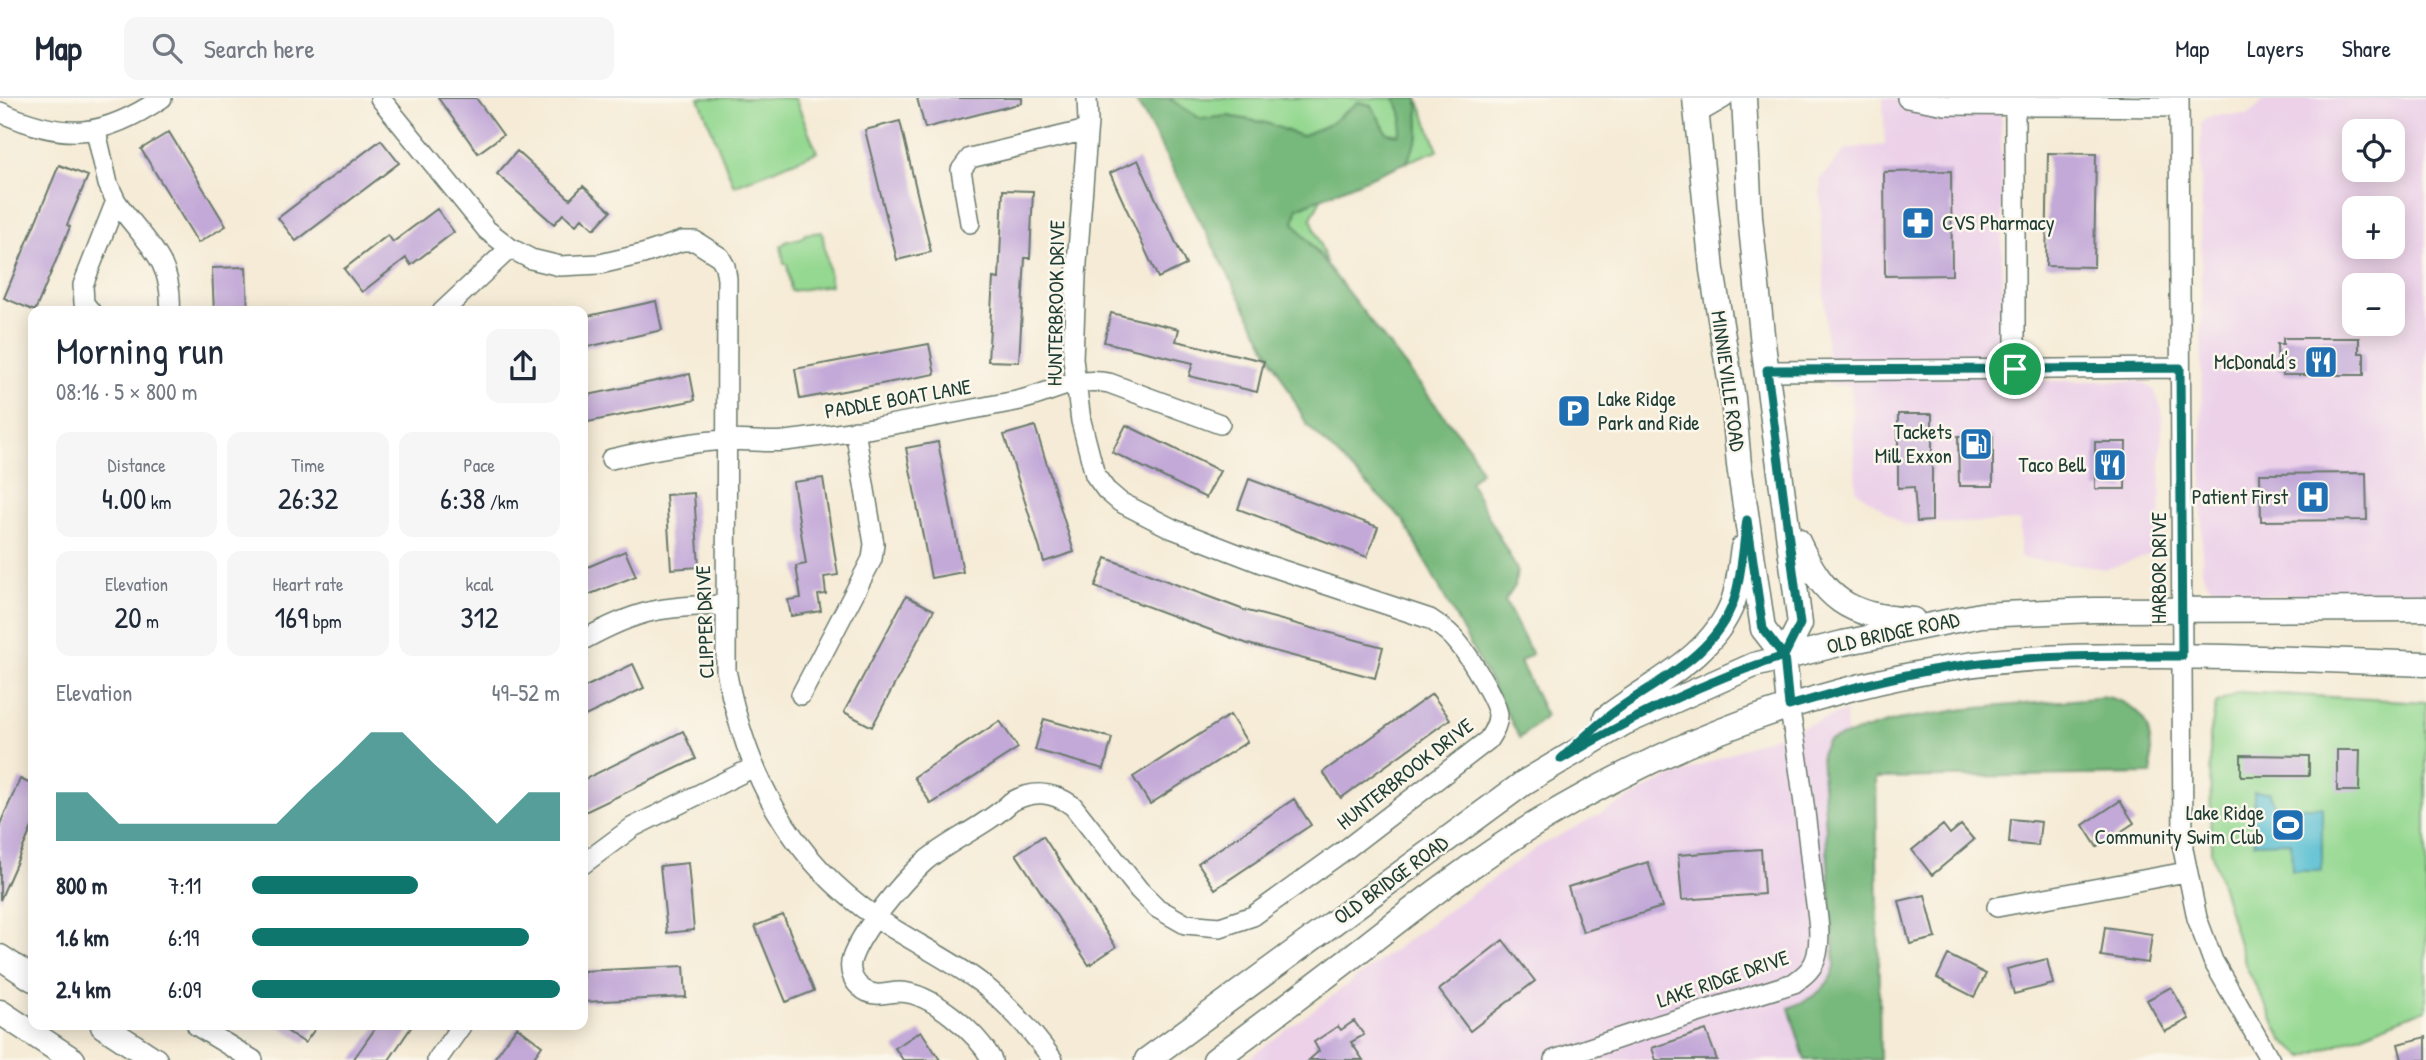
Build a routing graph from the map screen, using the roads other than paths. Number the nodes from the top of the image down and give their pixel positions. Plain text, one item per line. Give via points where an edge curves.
1 (162, 98) edge
2 (380, 98) edge
3 (1087, 98) edge
4 (1724, 98) edge
5 (1744, 98) edge
6 (1906, 98) edge
7 (2179, 102) edge
8 (1696, 105) edge
9 (2015, 105) junction
10 (0, 112) edge
11 (1087, 130) junction
12 (96, 131) junction
13 (116, 201) junction
14 (970, 223) dead end
15 (510, 248) junction
16 (86, 306) edge
17 (170, 306) edge
18 (448, 306) edge
19 (2180, 368) junction
20 (2015, 369) junction
21 (1767, 370) junction
22 (1074, 382) junction
23 (1220, 424) dead end
24 (855, 430) junction
25 (726, 440) junction
26 (611, 459) dead end
27 (1747, 520) junction
28 (1788, 520) junction
29 (726, 605) junction
30 (2182, 609) junction
31 (2426, 609) edge
32 (1939, 622) junction
33 (588, 637) edge
34 (1784, 656) junction
35 (2182, 656) junction
36 (2426, 664) edge
37 (801, 695) dead end
38 (1789, 706) junction
39 (1561, 759) junction
40 (754, 767) junction
41 (588, 860) edge
42 (2186, 872) junction
43 (1997, 907) dead end
44 (876, 918) junction
45 (0, 957) edge
46 (28, 976) edge
47 (0, 1012) edge
48 (109, 1030) edge
49 (204, 1030) edge
50 (458, 1030) edge
51 (73, 1060) edge
52 (155, 1060) edge
53 (253, 1060) edge
54 (437, 1060) edge
55 (992, 1060) edge
56 (1053, 1060) edge
57 (1147, 1060) edge
58 (1215, 1060) edge
59 (1554, 1060) edge
60 (2270, 1060) edge

1 - 12 street
2 - 15 street via 487,230
3 - 11 street, HUNTERBROOK DRIVE
4 - 8 street
5 - 21 main road, MINNIEVILLE ROAD via 1750,218
6 - 9 street via 1945,105
7 - 9 street
7 - 19 street, HARBOR DRIVE
8 - 27 main road, MINNIEVILLE ROAD via 1712,270
9 - 20 street
10 - 12 street via 50,130
11 - 14 street via 970,158 961,170
11 - 22 street, HUNTERBROOK DRIVE
12 - 13 street
13 - 16 street via 83,285
13 - 17 street via 160,257 168,274
15 - 18 street
15 - 25 street, CLIPPER DRIVE via 560,266 600,264 682,241 695,241 720,257 727,279
19 - 20 street
19 - 30 street, HARBOR DRIVE
20 - 21 street
21 - 28 main road, MINNIEVILLE ROAD
22 - 23 street via 1109,383
22 - 24 street, PADDLE BOAT LANE via 1021,400
22 - 44 street, HUNTERBROOK DRIVE via 1095,475 1120,502 1217,547 1430,619 1460,644 1495,703 1496,727 1488,740 1349,847 1253,916 1235,923 1200,927 1178,922 1139,890 1073,806 1051,794 1037,793 1011,802 924,862
24 - 25 street, PADDLE BOAT LANE via 783,442
24 - 37 street via 874,544 872,559
25 - 26 street, PADDLE BOAT LANE via 685,443
25 - 29 street, CLIPPER DRIVE
27 - 34 main road, MINNIEVILLE ROAD via 1763,629
27 - 39 main road via 1734,600 1712,637
28 - 32 main road via 1812,570 1836,598 1876,615
28 - 34 main road, MINNIEVILLE ROAD via 1800,624
29 - 33 street via 651,610
29 - 40 street, CLIPPER DRIVE via 726,670
30 - 31 main road, OLD BRIDGE ROAD
30 - 32 main road, OLD BRIDGE ROAD via 2041,611
30 - 35 street, HARBOR DRIVE
32 - 34 main road, OLD BRIDGE ROAD
34 - 38 main road
34 - 39 main road, OLD BRIDGE ROAD via 1658,706
35 - 36 main road, OLD BRIDGE ROAD
35 - 38 main road, OLD BRIDGE ROAD via 2078,656 1951,667
35 - 42 street, HARBOR DRIVE
38 - 58 main road, OLD BRIDGE ROAD via 1661,755 1534,824 1438,889
38 - 59 street, LAKE RIDGE DRIVE via 1803,783 1818,926 1813,965 1794,983
39 - 57 main road, OLD BRIDGE ROAD
40 - 41 street via 633,827
40 - 44 street, CLIPPER DRIVE via 800,848
42 - 43 street
42 - 60 street, HARBOR DRIVE via 2213,961
44 - 55 street via 852,957 850,967 858,985 876,995 898,992 930,1000 984,1046
44 - 56 street, CLIPPER DRIVE via 980,983 1009,1007
45 - 46 main road
47 - 51 main road
48 - 52 main road
49 - 53 street
50 - 54 street

